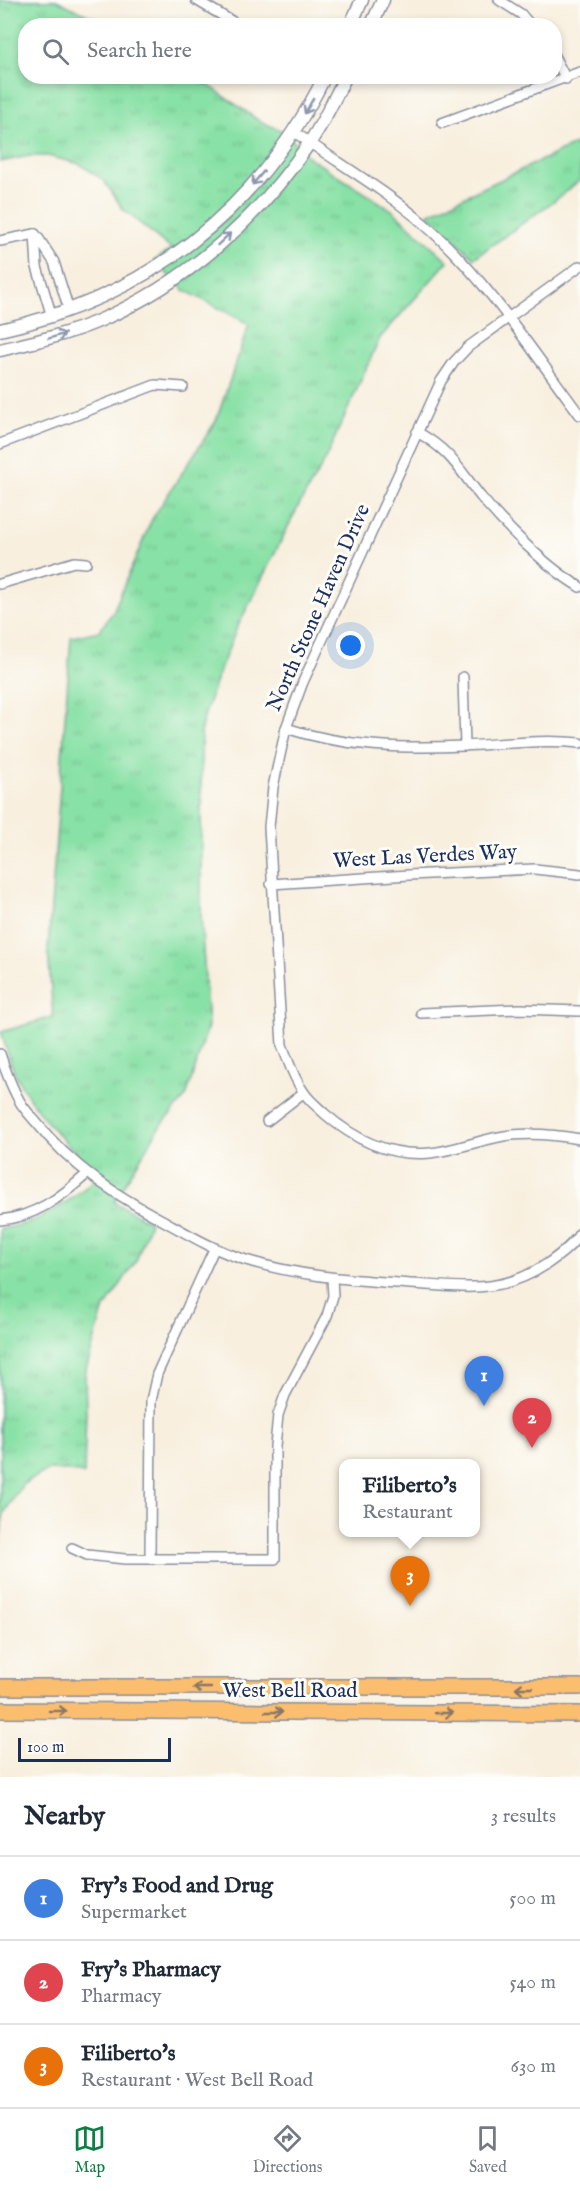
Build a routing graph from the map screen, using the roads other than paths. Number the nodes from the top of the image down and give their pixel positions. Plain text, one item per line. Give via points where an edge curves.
1 (196, 0) edge
2 (362, 0) edge
3 (383, 0) edge
4 (499, 0) edge
5 (226, 18) edge
6 (354, 18) edge
7 (375, 18) edge
8 (524, 18) edge
9 (562, 71) edge
10 (580, 72) edge
11 (566, 79) junction
12 (562, 80) edge
13 (320, 84) edge
14 (342, 84) edge
15 (552, 84) edge
16 (442, 123) dead end
17 (294, 131) junction
18 (310, 143) junction
19 (35, 234) junction
20 (0, 241) edge
21 (580, 266) edge
22 (69, 310) junction
23 (52, 317) junction
24 (508, 319) junction
25 (0, 330) edge
26 (0, 350) edge
27 (183, 387) dead end
28 (580, 415) edge
29 (417, 432) junction
30 (0, 444) edge
31 (86, 563) dead end
32 (0, 584) edge
33 (580, 586) edge
34 (463, 677) dead end
35 (286, 728) junction
36 (580, 743) edge
37 (465, 746) junction
38 (580, 874) edge
39 (272, 884) junction
40 (580, 1011) edge
41 (420, 1013) dead end
42 (0, 1054) edge
43 (10, 1079) junction
44 (0, 1083) edge
45 (303, 1093) junction
46 (267, 1121) dead end
47 (580, 1138) edge
48 (87, 1174) junction
49 (0, 1220) edge
50 (580, 1233) edge
51 (214, 1249) junction
52 (332, 1278) junction
53 (72, 1548) dead end
54 (150, 1559) junction
55 (0, 1687) edge
56 (580, 1687) edge
57 (386, 1688) junction
58 (0, 1710) edge
59 (386, 1713) junction
60 (580, 1714) edge

1 - 5 street
2 - 6 street
3 - 7 street
4 - 8 street
9 - 11 street
10 - 11 street
11 - 12 street
13 -> 17 street
14 - 18 street
15 - 16 street
17 - 18 street
17 -> 22 street via 250,188 206,231 154,270
18 - 24 street via 423,223 445,243
26 -> 18 street via 101,320 173,280 256,210
19 - 20 street
19 - 22 street via 54,262
19 - 23 street via 37,267
21 - 24 street, North Stone Haven Drive
22 - 23 street
23 - 25 street
24 - 28 street
24 - 29 street, North Stone Haven Drive via 453,362
27 - 30 street via 155,385
29 - 33 street via 437,443 455,461 482,498 523,542
29 - 35 street, North Stone Haven Drive via 303,682
31 - 32 street via 74,562
34 - 37 street
35 - 37 street via 378,746
35 - 39 street, North Stone Haven Drive via 269,827
36 - 37 street
38 - 39 street, West Las Verdes Way via 535,869
39 - 45 street, North Stone Haven Drive via 281,1037
40 - 41 street
42 - 43 street
43 - 44 street
43 - 48 street via 19,1101 64,1155
45 - 46 street
45 - 47 street, North Stone Haven Drive via 345,1131 395,1152 450,1150 510,1135
48 - 49 street via 44,1207 21,1217
48 - 51 street
50 - 52 street via 557,1257 529,1276 497,1286 470,1288
51 - 52 street via 247,1261
51 - 54 street via 157,1374 151,1401
52 - 54 street via 333,1296 327,1316 278,1415 275,1559
53 - 54 street via 87,1555
57 -> 55 main road, West Bell Road
56 -> 57 main road, West Bell Road
57 - 59 main road
58 -> 59 main road, West Bell Road
59 -> 60 main road, West Bell Road

